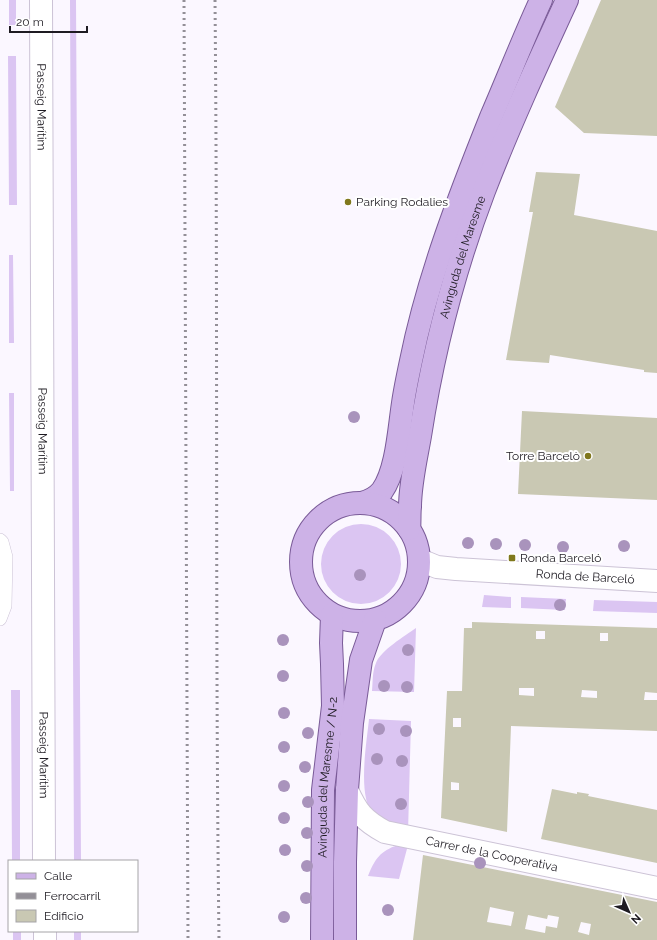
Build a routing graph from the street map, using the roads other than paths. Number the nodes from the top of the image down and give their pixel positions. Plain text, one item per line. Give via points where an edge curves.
1 (41, 0) edge
2 (541, 0) edge
3 (567, 0) edge
4 (362, 503) junction
5 (409, 528) junction
6 (0, 540) edge
7 (420, 560) junction
8 (657, 581) edge
9 (332, 615) junction
10 (0, 619) edge
11 (375, 620) junction
12 (347, 790) junction
13 (44, 860) edge
14 (657, 888) edge
15 (322, 940) edge
16 (345, 940) edge

1 - 13 street, Passeig Marítim
2 - 4 main road, Avinguda del Maresme via 474,160 434,271 411,360 390,474 382,491 373,500
3 - 5 main road, Avinguda del Maresme via 515,116 464,248 440,331 427,390 412,484
4 - 5 main road via 389,510
4 - 9 main road via 346,505 331,511 319,520 309,533 303,548 303,579 319,605
5 - 7 main road via 418,547
6 - 10 lane via 6,557 6,606
7 - 8 street, Ronda de Barceló via 436,567 456,569
7 - 11 main road via 418,576 403,604 390,614
9 - 11 main road via 361,622
9 - 15 main road, Avinguda del Maresme / N-2 via 333,706 323,790
11 - 12 main road, Avinguda del Maresme / N-2 via 361,660 352,723
12 - 14 street, Carrer de la Cooperativa via 360,814 370,824 385,832
12 - 16 main road, Avinguda del Maresme / N-2

